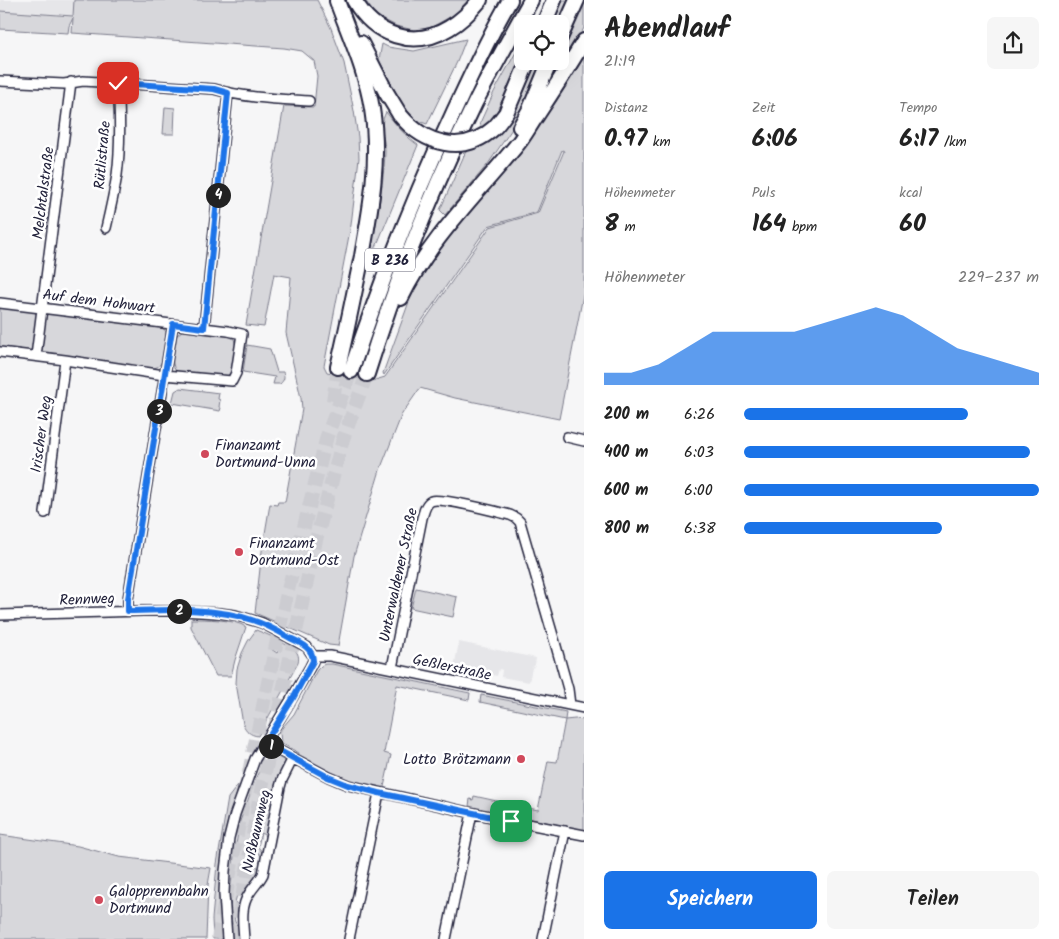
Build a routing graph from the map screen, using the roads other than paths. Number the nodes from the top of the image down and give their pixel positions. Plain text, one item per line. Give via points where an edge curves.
1 (354, 0) edge
2 (480, 0) edge
3 (510, 0) edge
4 (531, 0) edge
5 (554, 0) edge
6 (577, 0) edge
7 (337, 1) edge
8 (548, 15) edge
9 (569, 18) edge
10 (584, 41) edge
11 (524, 70) edge
12 (546, 70) edge
13 (0, 81) edge
14 (71, 82) junction
15 (118, 83) junction
16 (228, 93) junction
17 (309, 101) dead end
18 (495, 170) junction
19 (106, 228) dead end
20 (0, 302) edge
21 (42, 308) junction
22 (173, 324) junction
23 (204, 328) junction
24 (0, 352) edge
25 (36, 356) junction
26 (65, 360) junction
27 (164, 375) junction
28 (567, 437) dead end
29 (584, 440) edge
30 (45, 513) dead end
31 (128, 611) junction
32 (0, 616) edge
33 (313, 656) junction
34 (392, 668) junction
35 (570, 705) junction
36 (584, 708) edge
37 (265, 743) junction
38 (293, 758) junction
39 (379, 793) junction
40 (472, 813) junction
41 (565, 831) junction
42 (584, 835) edge
43 (227, 939) edge
44 (244, 939) edge
45 (349, 939) edge
46 (446, 939) edge
47 (543, 939) edge

1 - 2 highway via 375,25 388,33 413,39 425,38 449,28
3 - 7 highway, B 236 via 435,152 344,369 351,311 370,217 375,136 368,88
4 - 18 highway, B 236 via 474,105 446,165 407,259 367,374 418,266
5 - 8 highway
6 - 9 highway
7 - 11 highway, bridge via 400,115 421,135 434,141 464,143 495,127 506,113
10 - 18 highway via 517,145
12 - 18 highway via 530,109
13 - 14 street
14 - 15 street
14 - 21 street, Melchtalstraße
15 - 16 street via 214,89
15 - 19 street, Rütlistraße via 117,176
16 - 17 street
16 - 23 street
20 - 21 street, Auf dem Hohwart
21 - 22 street, Auf dem Hohwart
21 - 25 street, Melchtalstraße
22 - 23 street, Auf dem Hohwart
22 - 27 street
23 - 27 street, Auf dem Hohwart via 242,334 232,381
24 - 25 street, Auf dem Hohwart
25 - 26 street, Auf dem Hohwart
26 - 27 street, Auf dem Hohwart
26 - 30 street, Irischer Weg
27 - 31 street
28 - 29 street
31 - 32 street, Rennweg
31 - 33 street, Rennweg via 235,615 273,628 307,647
33 - 34 street, Geßlerstraße via 330,656
33 - 37 street, Nußbaumweg via 310,667
34 - 35 street, Geßlerstraße
34 - 35 street, Unterwaldener Straße via 426,506 439,500 468,506 510,515 520,522
35 - 36 street, Geßlerstraße
37 - 38 street
37 - 43 street, Nußbaumweg via 240,799 229,838 224,894
38 - 39 street via 328,777
38 - 44 street, Nußbaumweg via 280,787 263,874 245,902 242,916
39 - 40 street
39 - 45 street
40 - 41 street
40 - 46 street
41 - 42 street
41 - 47 street

